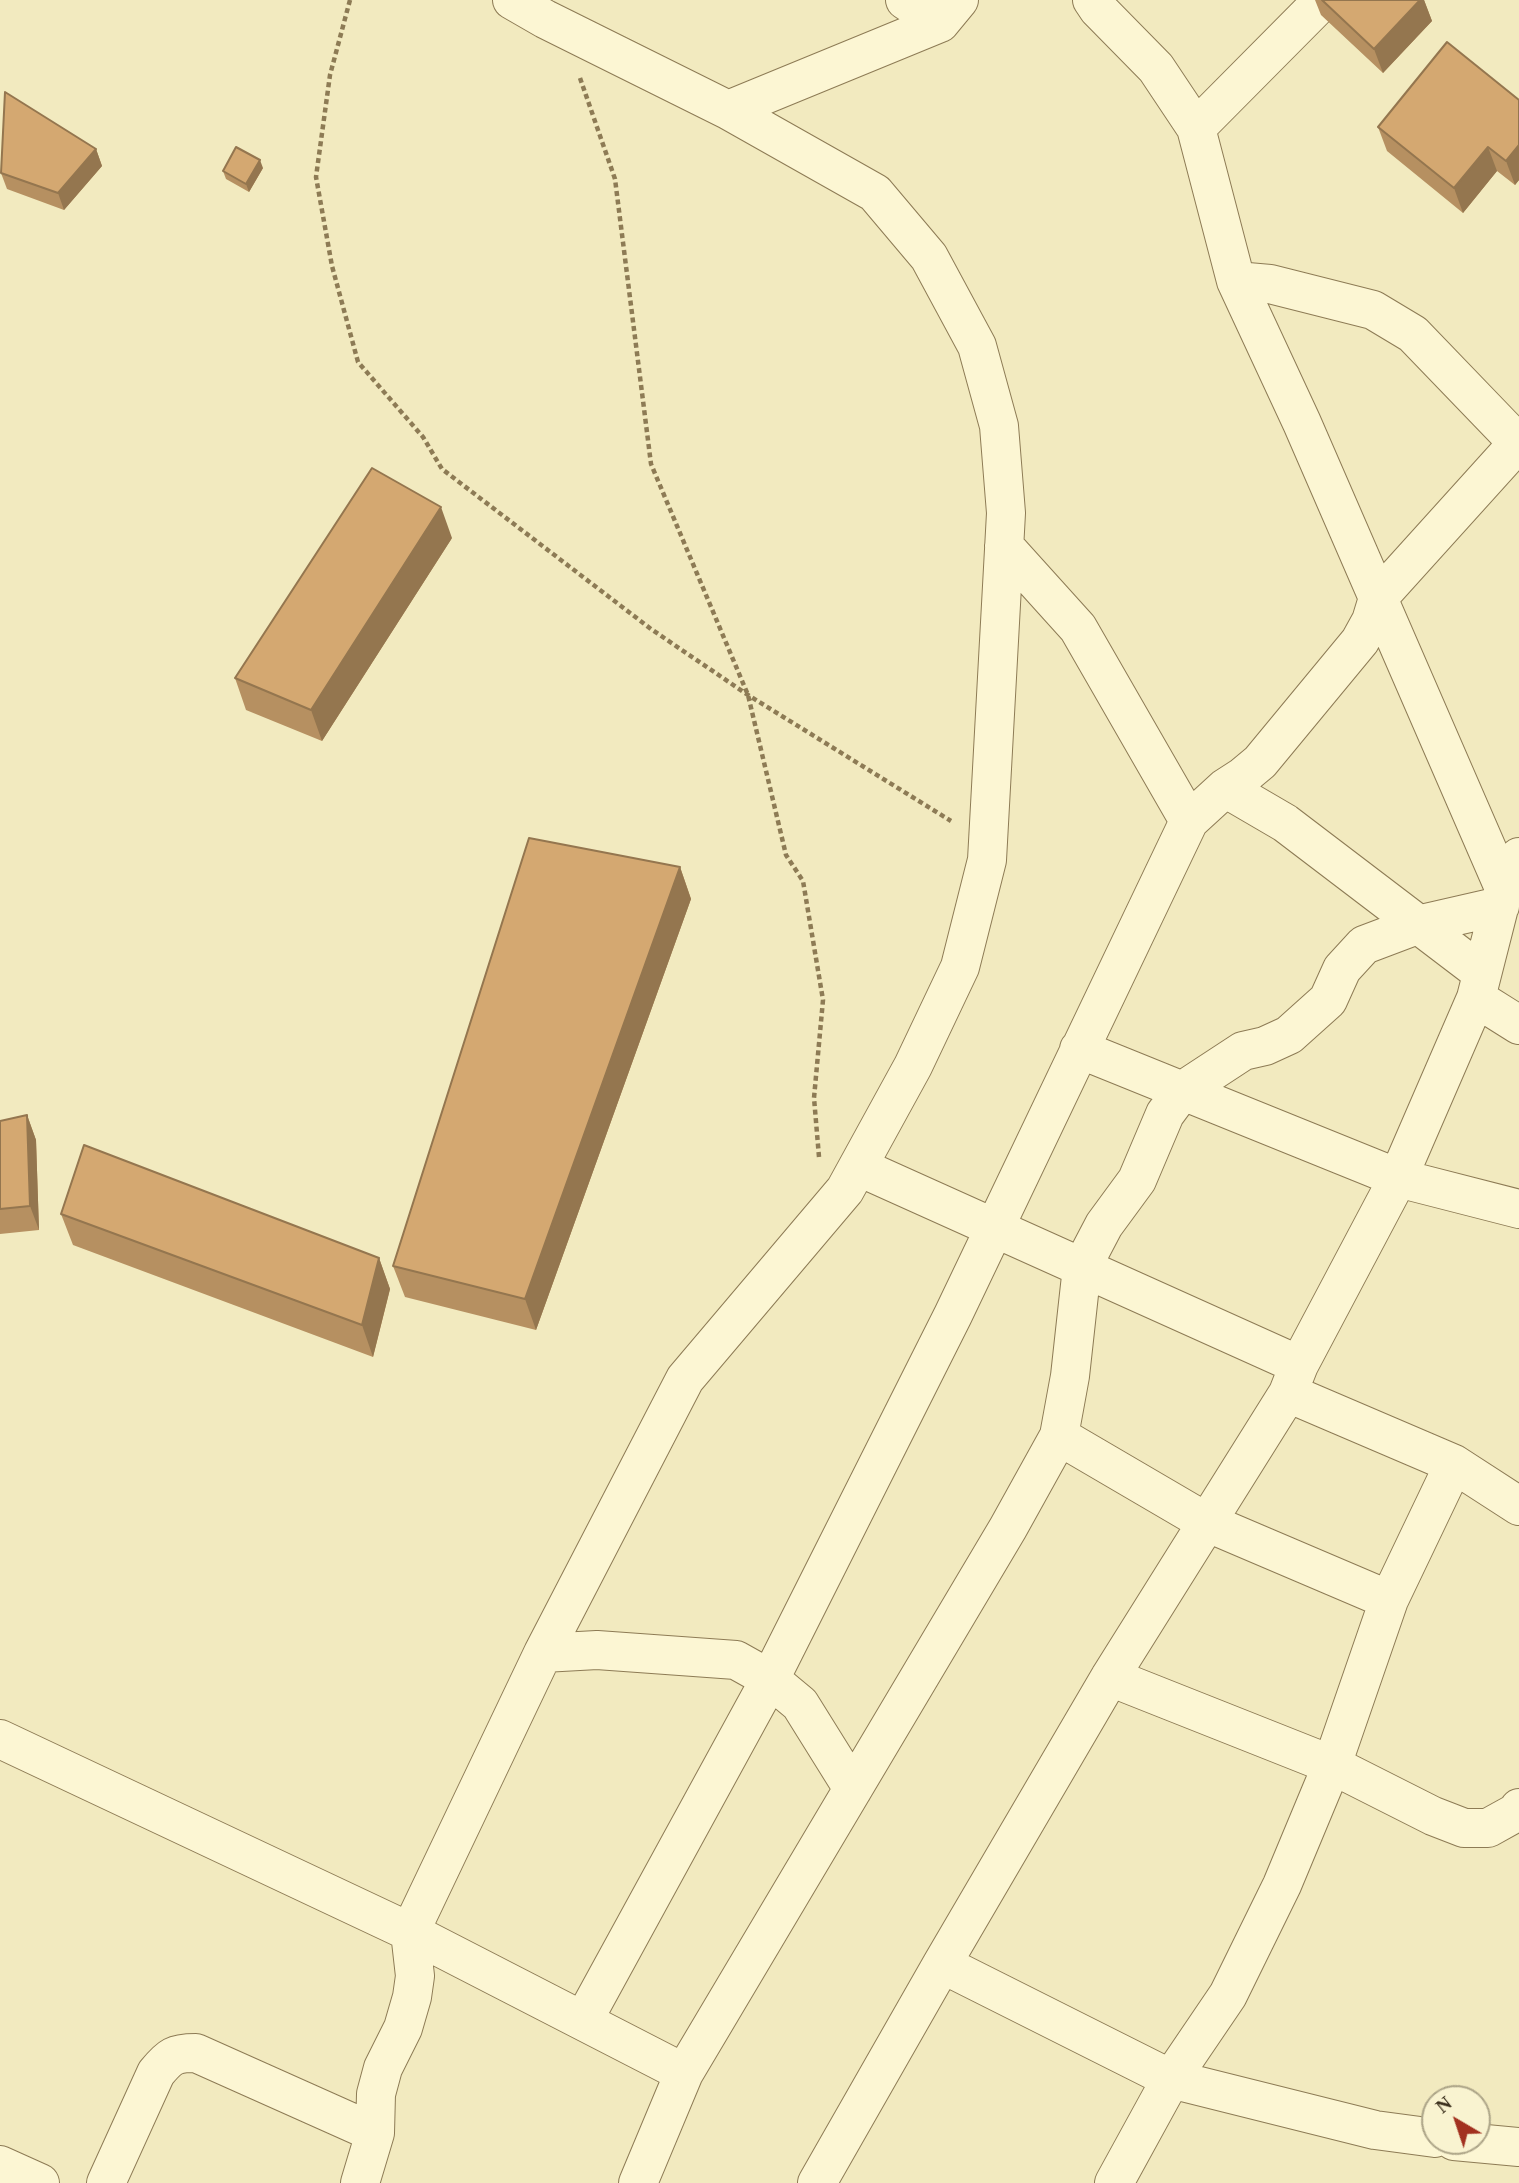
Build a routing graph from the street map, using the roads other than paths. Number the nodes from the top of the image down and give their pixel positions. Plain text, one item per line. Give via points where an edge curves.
1 (512, 0) edge
2 (905, 0) edge
3 (1092, 0) edge
4 (1323, 0) edge
5 (551, 10) edge
6 (950, 11) edge
7 (728, 110) junction
8 (1196, 128) junction
9 (1236, 281) junction
10 (1519, 444) edge
11 (1004, 546) junction
12 (1378, 598) junction
13 (1224, 788) junction
14 (1189, 821) junction
15 (1507, 884) edge
16 (1417, 925) junction
17 (1479, 986) junction
18 (1519, 1025) edge
19 (1079, 1049) junction
20 (1181, 1091) junction
21 (859, 1167) junction
22 (1398, 1178) junction
23 (1519, 1209) edge
24 (994, 1227) junction
25 (1082, 1267) junction
26 (1294, 1379) junction
27 (1059, 1436) junction
28 (1454, 1464) junction
29 (1519, 1506) edge
30 (1206, 1522) junction
31 (1389, 1601) junction
32 (543, 1653) junction
33 (1110, 1676) junction
34 (770, 1679) junction
35 (0, 1739) edge
36 (1332, 1765) junction
37 (853, 1788) junction
38 (1518, 1812) edge
39 (410, 1932) junction
40 (942, 1964) junction
41 (583, 2021) junction
42 (684, 2073) junction
43 (1171, 2079) junction
44 (375, 2133) junction
45 (1421, 2136) edge
46 (1491, 2144) edge
47 (1519, 2147) edge
48 (0, 2165) edge
49 (40, 2183) edge
50 (106, 2183) edge
51 (360, 2183) edge
52 (639, 2183) edge
53 (817, 2183) edge
54 (1114, 2183) edge

1 - 5 street
2 - 6 street
3 - 8 street via 1156,68
4 - 8 street
5 - 7 street
6 - 7 street
7 - 11 street via 875,193 929,257 978,346 999,426
8 - 9 street
9 - 10 street via 1270,284 1373,310 1413,334
9 - 12 street
10 - 12 street
11 - 14 street via 1078,628
11 - 21 street via 987,860 960,967
12 - 13 street via 1360,641 1261,761
12 - 15 street
13 - 14 street
13 - 16 street via 1284,823
14 - 19 street
15 - 16 street
15 - 17 street
16 - 17 street
16 - 20 street via 1364,945 1342,969 1328,1000 1289,1035 1243,1051
17 - 18 street
17 - 22 street
19 - 20 street
19 - 24 street
20 - 22 street
20 - 25 street via 1165,1114 1137,1180 1104,1225
21 - 24 street
21 - 32 street via 845,1191 685,1379
22 - 23 street
22 - 26 street
24 - 25 street
24 - 34 street
25 - 26 street
25 - 27 street
26 - 28 street
26 - 30 street
27 - 30 street
27 - 37 street
28 - 29 street
28 - 31 street
30 - 31 street
30 - 33 street
31 - 36 street
32 - 34 street via 597,1650 736,1660
32 - 39 street
33 - 36 street
33 - 40 street
34 - 37 street via 800,1704
34 - 41 street
35 - 39 street
36 - 38 street via 1464,1828 1488,1828
36 - 43 street via 1282,1885 1228,1995
37 - 42 street
39 - 41 street
39 - 44 street via 415,1976 412,1997 383,2068 376,2094
40 - 43 street
40 - 53 street
41 - 42 street
42 - 52 street
43 - 45 street via 1375,2130
43 - 54 street
44 - 50 street via 196,2053 178,2053 156,2073
44 - 51 street
46 - 47 street
48 - 49 street

